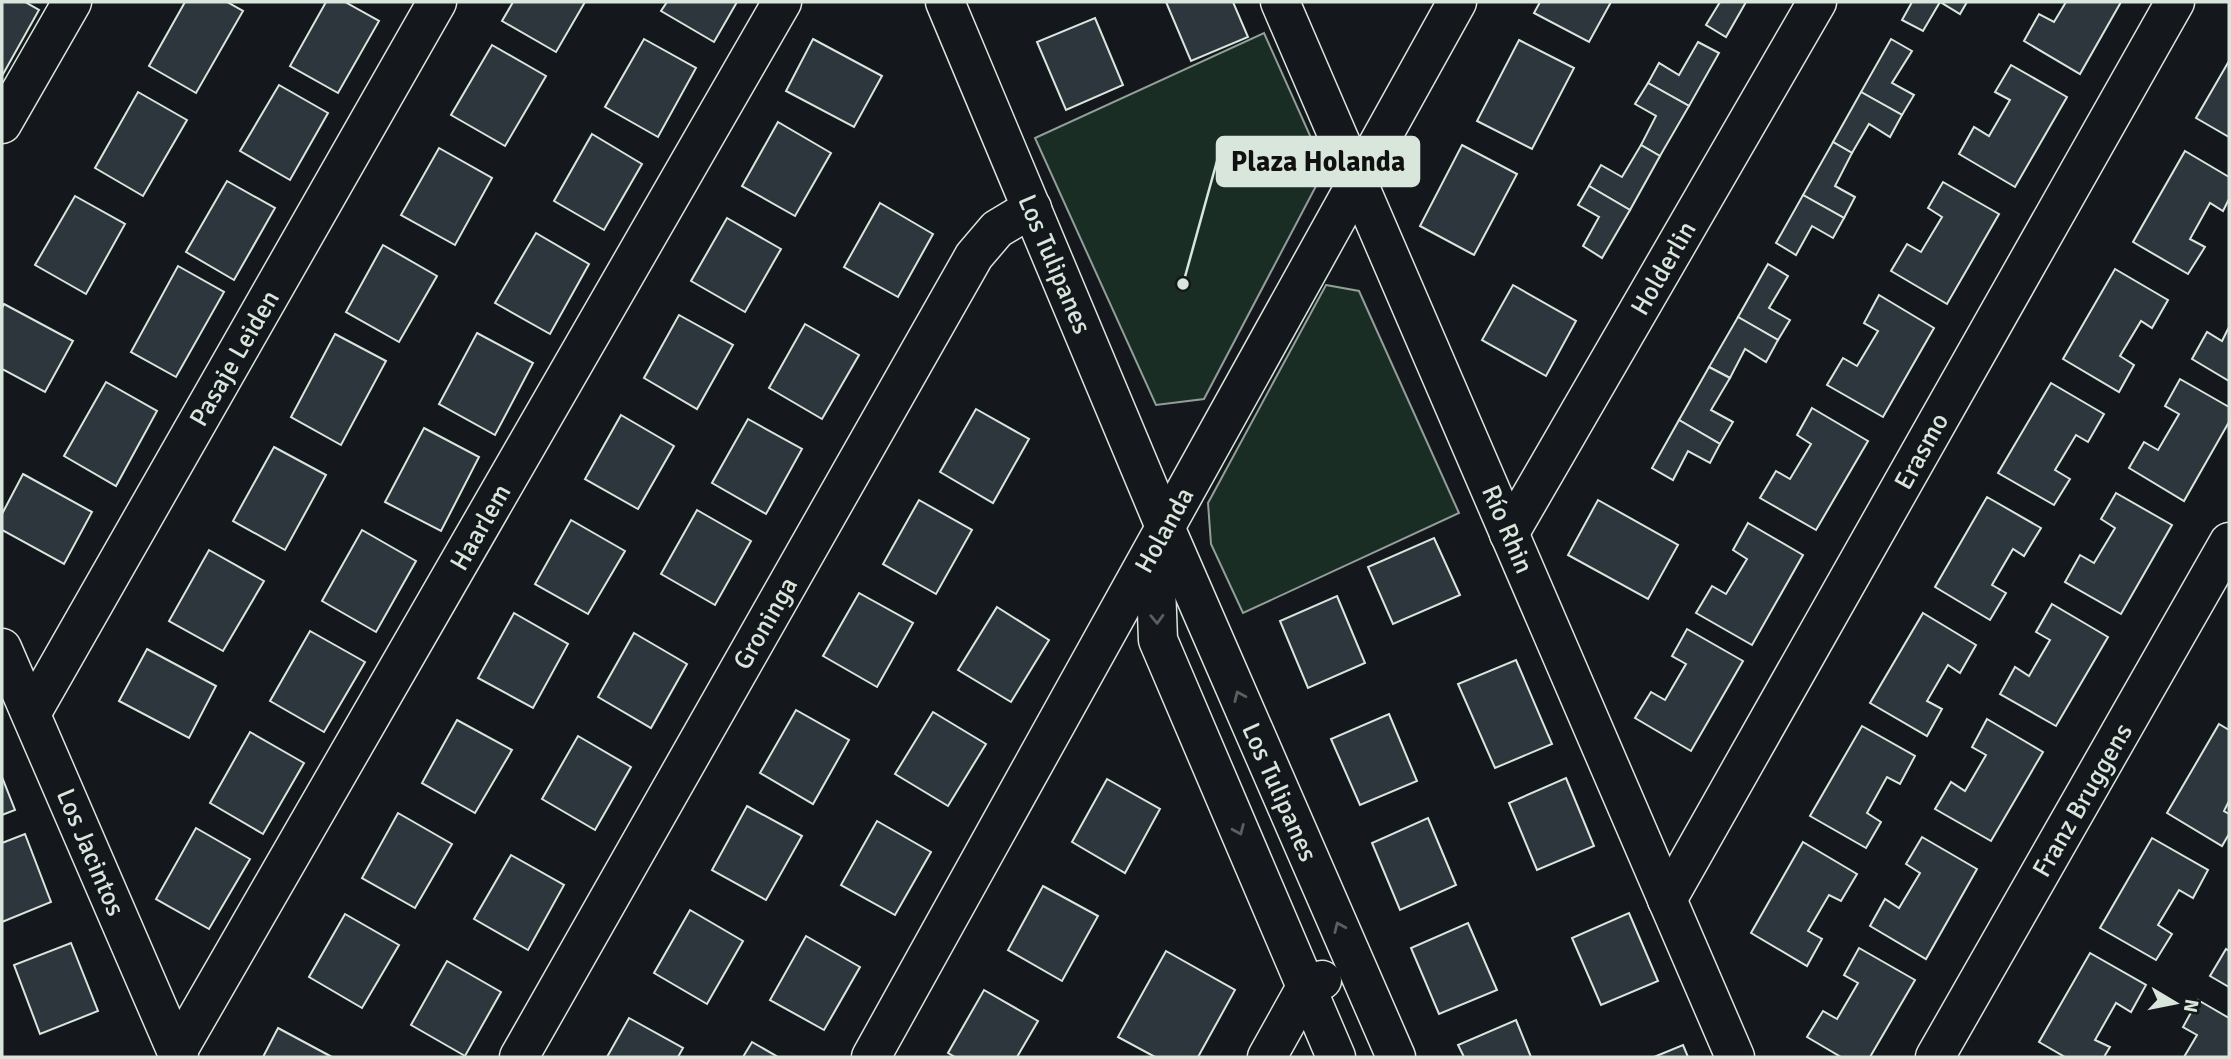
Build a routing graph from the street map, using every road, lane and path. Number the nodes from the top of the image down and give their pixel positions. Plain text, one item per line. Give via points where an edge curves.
1 (72, 2) edge
2 (437, 2) edge
3 (782, 2) edge
4 (945, 2) edge
5 (1280, 2) edge
6 (1457, 2) edge
7 (1817, 2) edge
8 (2175, 2) edge
9 (2, 124) edge
10 (1357, 180) junction
11 (1032, 208) junction
12 (1165, 527) junction
13 (1509, 534) junction
14 (2229, 542) edge
15 (2, 648) edge
16 (31, 714) junction
17 (1667, 900) junction
18 (1355, 964) junction
19 (1306, 987) junction
20 (178, 1055) edge
21 (519, 1057) edge
22 (871, 1057) edge
23 (1267, 1057) edge
24 (1336, 1057) edge
25 (1396, 1057) edge
26 (1735, 1057) edge
27 (1936, 1057) edge

1 - 9 street
2 - 16 street, Pasaje Leiden
3 - 20 street, Haarlem
4 - 11 street, Los Tulipanes
5 - 10 street, Río Rhin
6 - 10 street, Holanda
7 - 13 street, Holderlin
8 - 17 street, Erasmo
10 - 12 street, Holanda
10 - 13 street, Río Rhin
11 - 12 street, Los Tulipanes
11 - 21 street, Groninga via 997,229 974,256
18 -> 12 street, Los Tulipanes
12 -> 19 street, Los Tulipanes via 1156,586 1158,640
12 - 22 street, Holanda
13 - 17 street, Río Rhin
14 - 27 street, Franz Bruggens
15 - 16 street, Los Jacintos
16 - 20 street, Los Jacintos
17 - 26 street, Río Rhin
18 - 19 street
18 - 25 street, Los Tulipanes
19 - 23 street
19 - 24 street, Los Tulipanes

